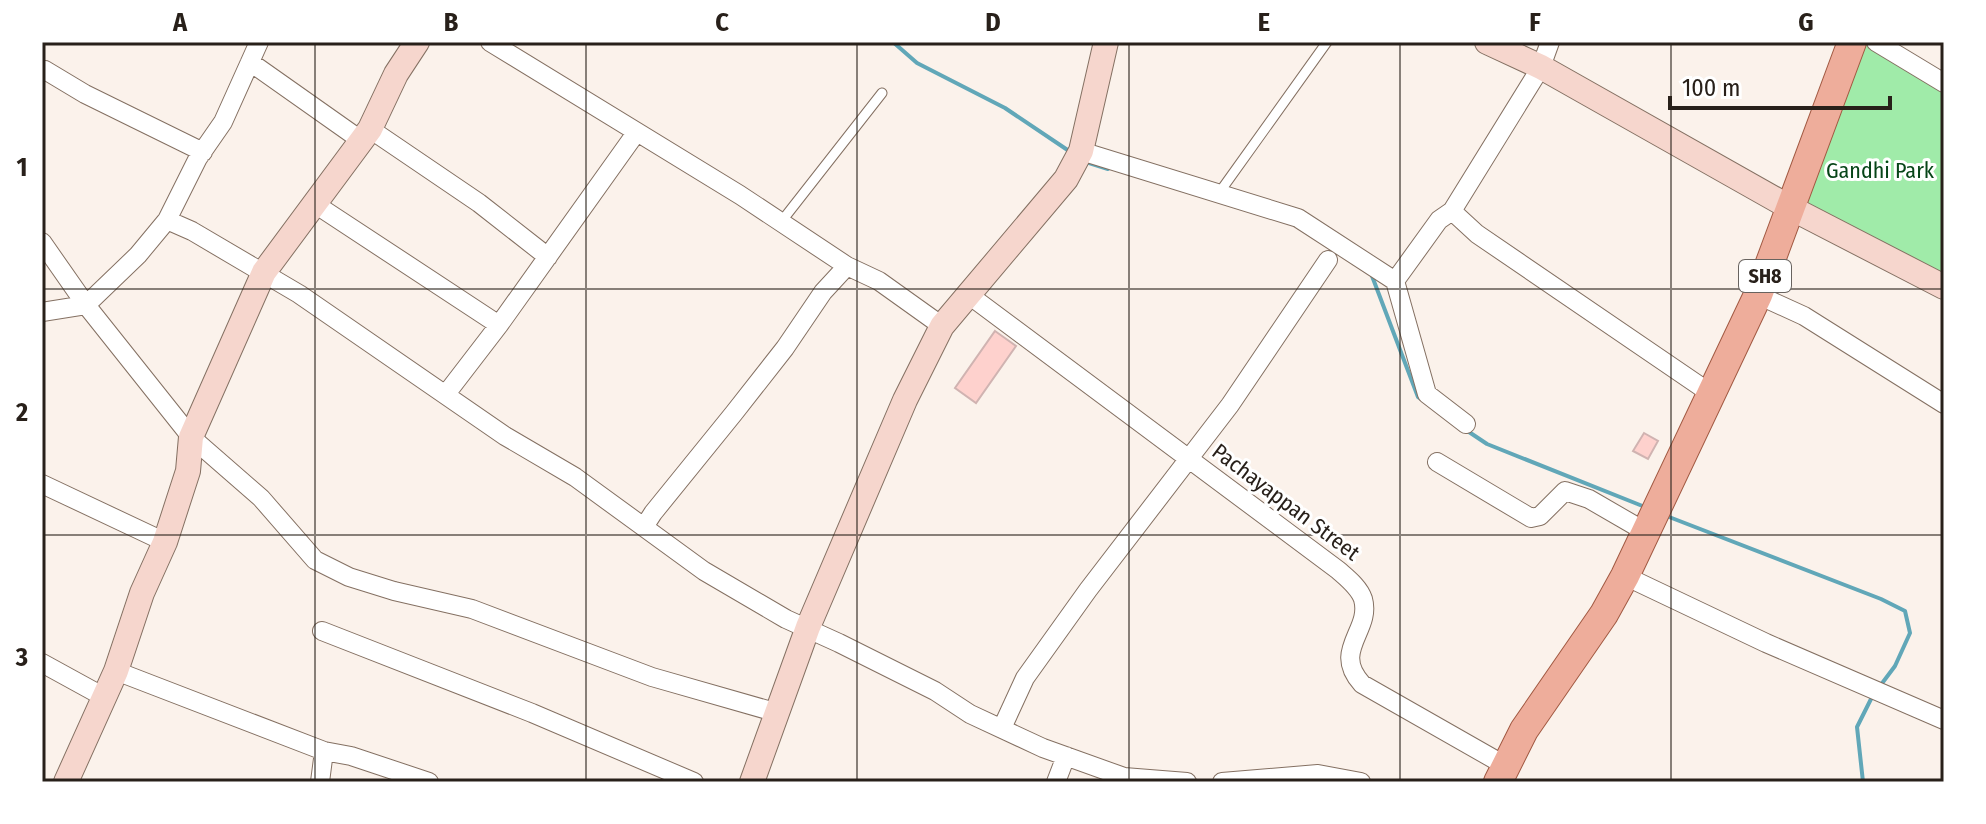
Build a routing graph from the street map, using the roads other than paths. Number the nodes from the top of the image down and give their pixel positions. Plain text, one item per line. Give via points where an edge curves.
1 (259, 42) edge
2 (417, 42) edge
3 (490, 42) edge
4 (1106, 42) edge
5 (1327, 42) edge
6 (1487, 42) edge
7 (1550, 42) edge
8 (1852, 42) edge
9 (1876, 42) edge
10 (250, 62) junction
11 (1541, 67) junction
12 (45, 70) dead end
13 (1944, 83) edge
14 (882, 93) dead end
15 (636, 133) junction
16 (366, 135) junction
17 (1081, 151) junction
18 (203, 152) junction
19 (1219, 193) junction
20 (315, 204) junction
21 (1789, 207) junction
22 (1452, 211) junction
23 (167, 220) junction
24 (781, 222) junction
25 (42, 242) edge
26 (548, 257) junction
27 (1328, 260) dead end
28 (847, 266) junction
29 (264, 272) junction
30 (1395, 281) junction
31 (1944, 287) edge
32 (969, 295) junction
33 (1758, 295) junction
34 (86, 305) junction
35 (42, 312) edge
36 (499, 325) junction
37 (942, 326) junction
38 (1710, 393) junction
39 (446, 394) junction
40 (1944, 404) edge
41 (1466, 424) dead end
42 (191, 437) junction
43 (1189, 458) junction
44 (1437, 462) dead end
45 (42, 484) edge
46 (1652, 518) junction
47 (644, 527) junction
48 (165, 542) junction
49 (1625, 576) junction
50 (808, 627) junction
51 (322, 631) dead end
52 (42, 663) edge
53 (116, 671) junction
54 (104, 697) junction
55 (778, 713) junction
56 (1944, 720) edge
57 (1002, 728) junction
58 (337, 754) junction
59 (1066, 756) junction
60 (1502, 774) edge
61 (66, 782) edge
62 (320, 782) edge
63 (429, 782) edge
64 (694, 782) edge
65 (752, 782) edge
66 (1056, 782) edge
67 (1187, 782) edge
68 (1222, 782) edge
69 (1361, 782) edge

1 - 10 street
2 - 16 street
3 - 15 street
4 - 17 street
5 - 19 lane
6 - 11 street
7 - 11 street
8 - 21 main road, SH8
9 - 13 street
10 - 16 street
10 - 18 street
11 - 21 street
11 - 22 street
12 - 18 street
14 - 24 lane
15 - 24 street
15 - 26 street
16 - 20 street
16 - 26 street via 479,203
17 - 19 street
17 - 32 street via 1066,179
18 - 23 street
19 - 30 street via 1298,218
20 - 29 street
20 - 36 street
21 - 31 street
21 - 33 main road, SH8
22 - 30 street via 1439,220
22 - 38 street via 1477,234
23 - 29 street
23 - 34 street
24 - 28 street
25 - 34 street
26 - 36 street
27 - 43 street
28 - 37 street via 879,281
28 - 47 street
29 - 39 street
29 - 42 street
30 - 41 street via 1427,394
32 - 37 street
32 - 43 street, Pachayappan Street
33 - 38 main road, SH8
33 - 40 street via 1804,316
34 - 35 street
34 - 42 street
36 - 39 street
37 - 50 street
38 - 46 main road, SH8
39 - 47 street
42 - 48 street via 188,471
42 - 55 street via 261,498 315,560 349,577 472,609 652,677
43 - 57 street via 1025,678
43 - 60 street, Pachayappan Street via 1355,585 1363,612 1350,661 1362,684
44 - 46 street via 1531,518 1540,516 1565,491
45 - 48 street
46 - 49 main road, SH8
47 - 50 street via 733,590
48 - 53 street
49 - 56 street
49 - 60 main road, SH8 via 1524,730
50 - 55 street
50 - 57 street
51 - 64 street
52 - 54 street
53 - 54 street
53 - 58 street
54 - 61 street
55 - 65 street
57 - 59 street
58 - 62 street
58 - 63 street
59 - 66 street
59 - 67 street via 1124,777
68 - 69 street via 1318,774

